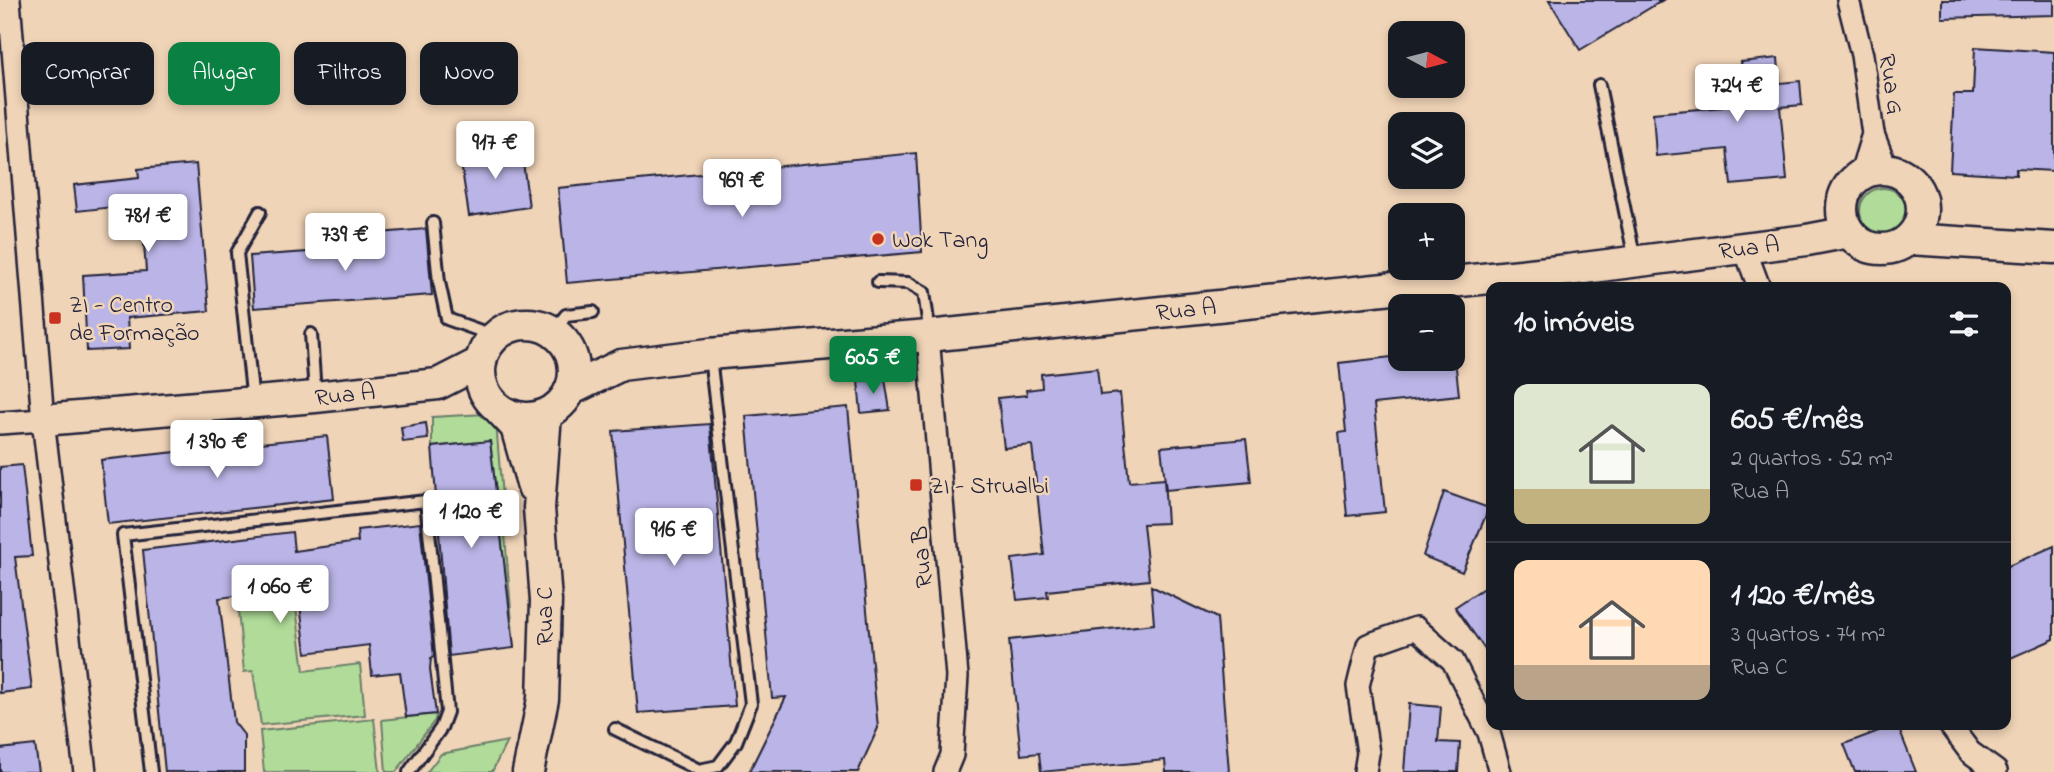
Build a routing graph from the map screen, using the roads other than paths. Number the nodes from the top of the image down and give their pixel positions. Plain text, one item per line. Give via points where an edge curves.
1 (9, 0) edge
2 (1848, 0) edge
3 (1599, 85) dead end
4 (1874, 173) junction
5 (1843, 203) junction
6 (1922, 206) junction
7 (260, 212) dead end
8 (433, 223) dead end
9 (1849, 232) junction
10 (1909, 239) junction
11 (1807, 240) junction
12 (1983, 243) junction
13 (1744, 247) junction
14 (2054, 248) edge
15 (1635, 260) junction
16 (878, 282) dead end
17 (1757, 282) edge
18 (593, 312) dead end
19 (311, 334) dead end
20 (929, 335) junction
21 (495, 336) junction
22 (562, 341) junction
23 (709, 354) junction
24 (481, 362) junction
25 (621, 365) junction
26 (438, 384) junction
27 (570, 390) junction
28 (315, 397) junction
29 (253, 402) junction
30 (495, 405) junction
31 (546, 414) junction
32 (43, 420) junction
33 (0, 423) edge
34 (539, 508) junction
35 (536, 724) junction
36 (1486, 727) edge
37 (615, 729) dead end
38 (1488, 730) edge
39 (1954, 730) edge
40 (1996, 771) edge
41 (85, 772) edge
42 (151, 772) edge
43 (409, 772) edge
44 (514, 772) edge
45 (528, 772) edge
46 (945, 772) edge
47 (1365, 772) edge
48 (1500, 772) edge

1 - 32 street
2 - 4 street, Rua G via 1874,134
3 - 15 lane
4 - 5 street via 1852,183
4 - 6 street via 1900,173 1911,182
5 - 9 street
5 - 11 street, Rua A
6 - 10 street via 1920,224
6 - 12 street
7 - 29 lane via 237,253
8 - 21 lane via 447,319
9 - 10 street via 1858,242 1884,250
9 - 11 street, Rua A
10 - 12 street
11 - 13 street, Rua A
12 - 14 street
13 - 15 street, Rua A
13 - 17 street
15 - 20 street, Rua A
16 - 20 lane via 908,283 924,292
18 - 22 lane via 566,315
19 - 28 lane
20 - 23 street, Rua A
20 - 46 street, Rua B via 957,676 953,754
21 - 22 street via 508,327 538,324
21 - 24 street
22 - 25 street
22 - 27 street via 574,378
23 - 25 street, Rua A
23 - 37 lane via 751,704 736,742 718,766 699,770
24 - 26 street, Rua A
24 - 30 street via 484,389
25 - 27 street, Rua A
26 - 28 street, Rua A
26 - 30 street, Rua A
27 - 31 street
28 - 29 street, Rua A
29 - 32 street, Rua A
30 - 31 street via 522,418
30 - 34 street, Rua C via 516,427
31 - 34 street, Rua C
32 - 33 street
32 - 41 street
34 - 35 street, Rua C via 546,601 543,699
35 - 44 street, Rua C
35 - 45 street, Rua C
36 - 47 street via 1453,661 1416,628 1368,645 1358,686 1368,753
38 - 48 street
39 - 40 street via 1970,752
42 - 43 lane via 123,535 426,501 447,712 442,728

